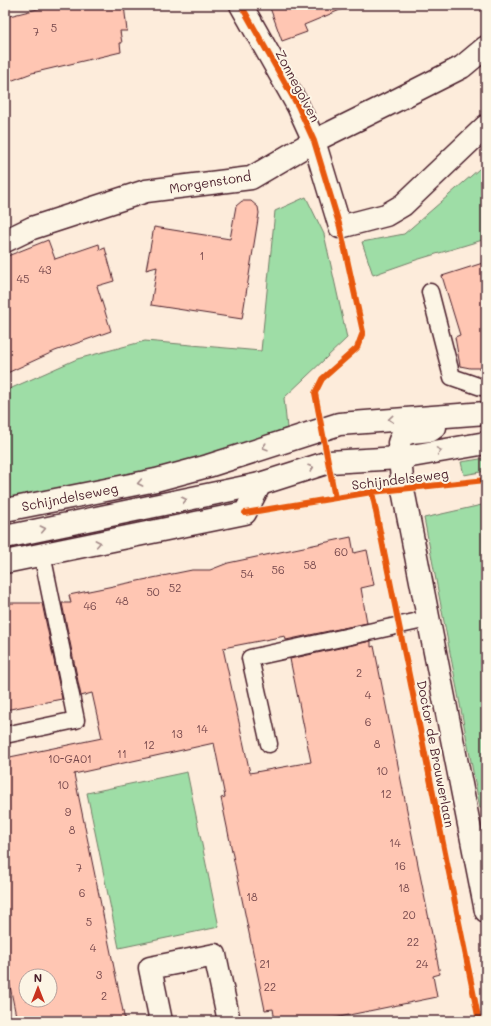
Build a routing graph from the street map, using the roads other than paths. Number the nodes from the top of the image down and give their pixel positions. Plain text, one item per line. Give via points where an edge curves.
1 (241, 5) edge
2 (486, 47) edge
3 (486, 126) edge
4 (314, 141) junction
5 (5, 241) edge
6 (430, 292) dead end
7 (486, 386) edge
8 (486, 413) edge
9 (449, 415) junction
10 (486, 443) edge
11 (400, 458) junction
12 (260, 484) junction
13 (5, 510) edge
14 (5, 537) edge
15 (42, 554) junction
16 (5, 562) edge
17 (428, 619) junction
18 (5, 735) edge
19 (268, 744) dead end
20 (486, 911) edge
21 (161, 1021) edge
22 (229, 1021) edge

1 - 4 street, Zonnegolven via 298,106
2 - 4 street, Morgenstond via 462,67
3 - 4 street, Zonnegolven via 403,205 386,215 340,227
4 - 5 street, Morgenstond via 251,178 146,191 32,228
6 - 7 lane via 452,377 481,387
8 - 9 street, Schijndelseweg
9 - 11 street, Doctor de Brouwerlaan via 431,430 402,435 399,443
9 -> 13 street, Schijndelseweg via 339,424 156,480
11 -> 10 street, Schijndelseweg
12 -> 11 street, Schijndelseweg via 329,462
11 - 17 street, Doctor de Brouwerlaan via 403,490
14 -> 12 street, Schijndelseweg
15 -> 12 street via 245,513
15 - 16 street
15 - 18 lane via 76,720
17 - 19 lane via 250,658
17 - 20 street, Doctor de Brouwerlaan
21 - 22 street via 150,968 215,955

